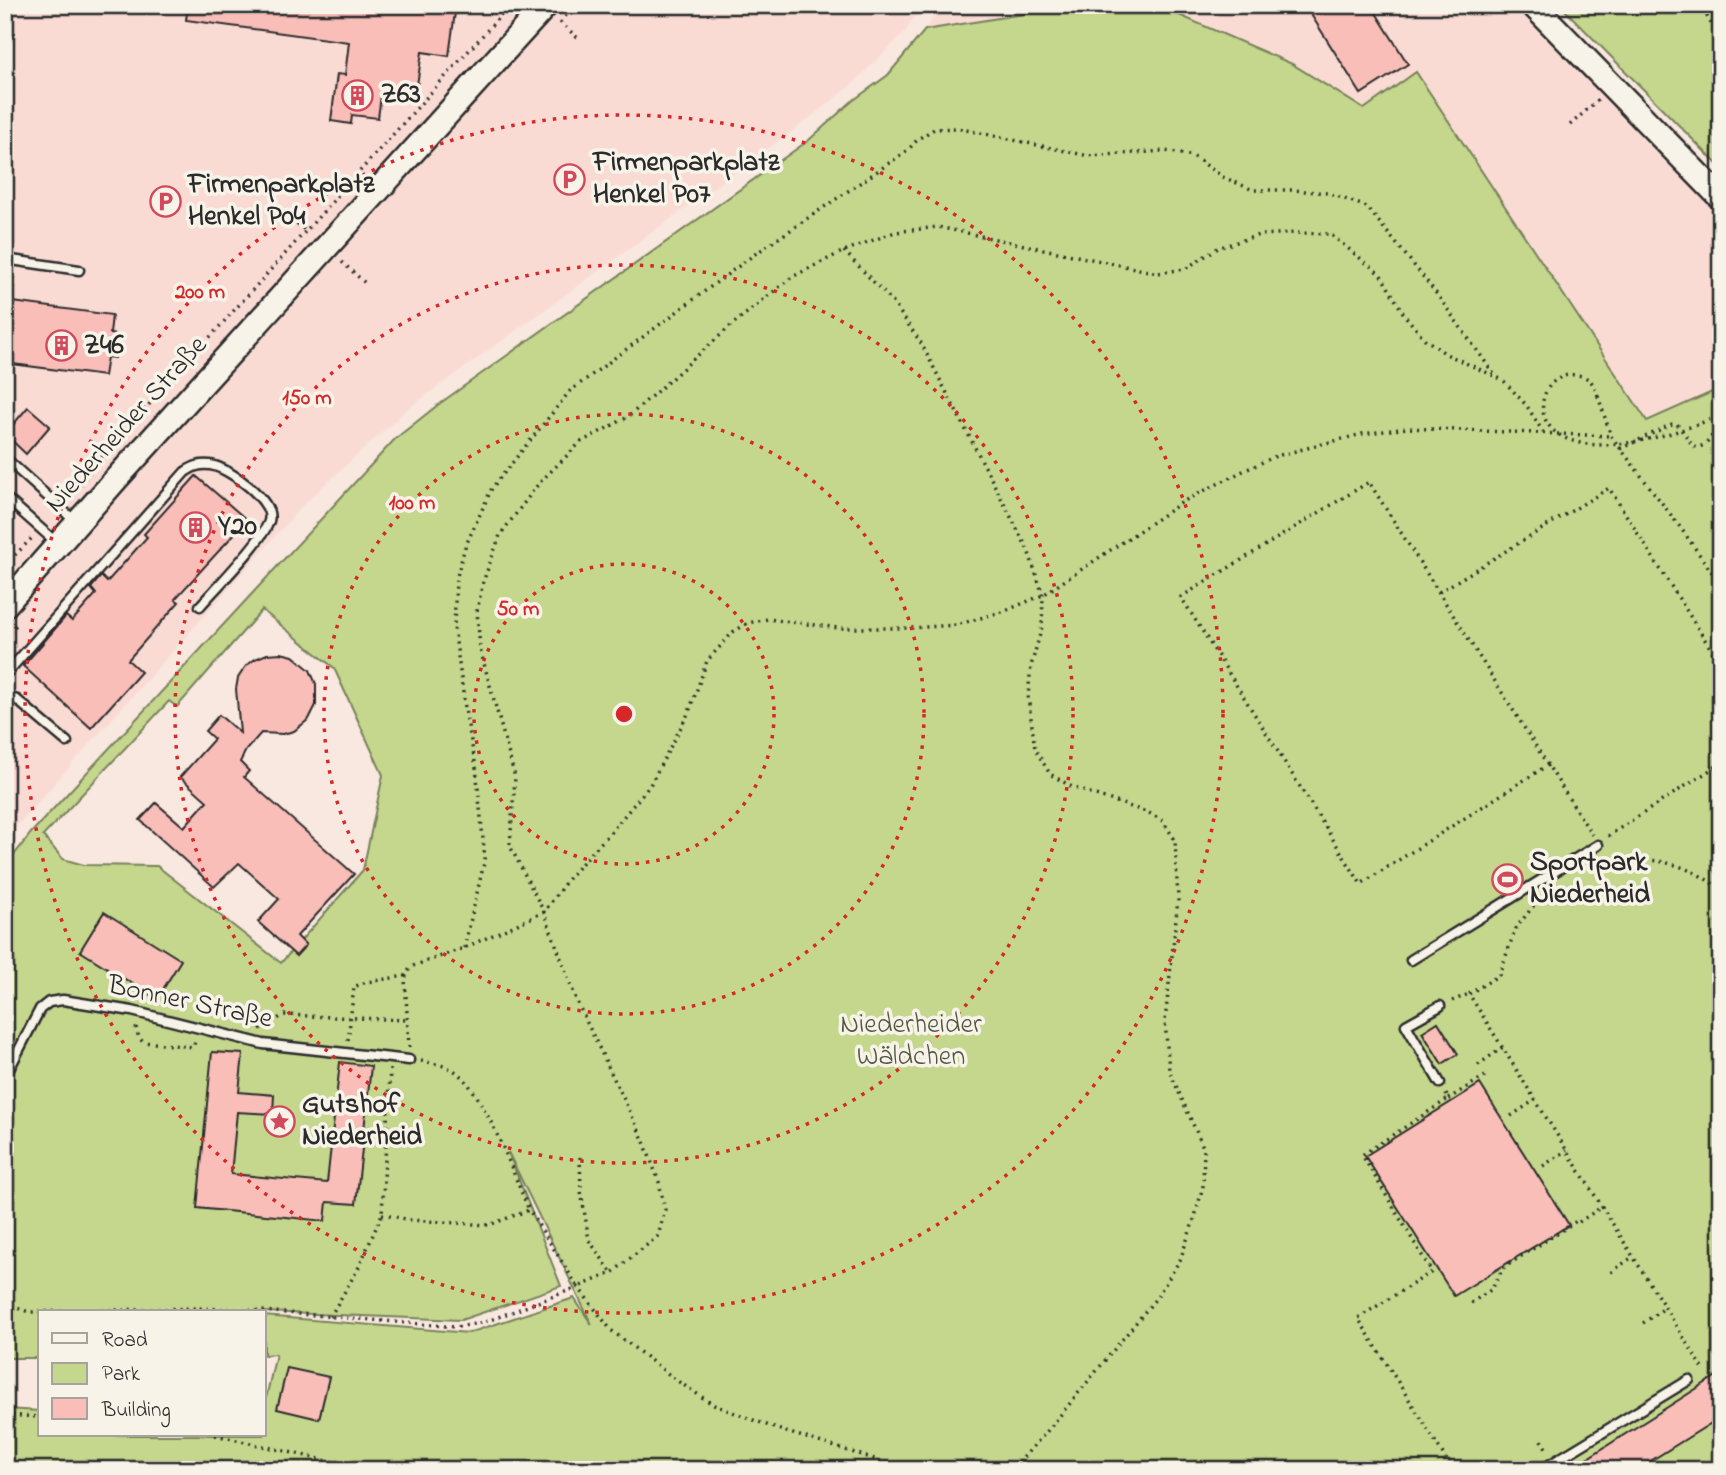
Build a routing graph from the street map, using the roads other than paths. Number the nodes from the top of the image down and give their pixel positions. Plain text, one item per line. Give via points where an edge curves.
1 (1533, 5) edge
2 (553, 14) edge
3 (1721, 198) edge
4 (5, 259) edge
5 (79, 271) dead end
6 (5, 458) edge
7 (5, 497) edge
8 (70, 516) junction
9 (59, 545) junction
10 (5, 605) edge
11 (200, 606) dead end
12 (5, 675) edge
13 (5, 696) edge
14 (67, 742) dead end
15 (1597, 844) road end
16 (1411, 960) dead end
17 (1440, 1006) road end
18 (409, 1060) road end
19 (5, 1077) edge
20 (1440, 1083) road end
21 (1689, 1381) dead end
22 (1541, 1470) edge

1 - 3 street
2 - 8 street, Niederheider Straße
4 - 5 lane
6 - 8 lane
7 - 9 lane
8 - 9 street, Niederheider Straße
9 - 10 street, Niederheider Straße
11 - 12 lane via 252,546 269,523 270,514 265,503 233,473 213,465 196,465 185,472
13 - 14 lane via 17,700
15 - 16 lane
17 - 20 lane via 1406,1025
18 - 19 lane, Bonner Straße via 263,1044 132,1011 63,1000 40,1009
21 - 22 lane

